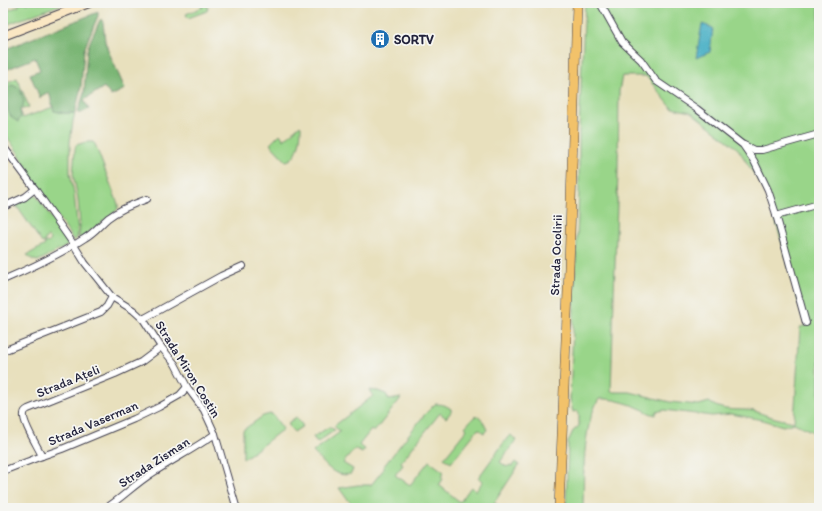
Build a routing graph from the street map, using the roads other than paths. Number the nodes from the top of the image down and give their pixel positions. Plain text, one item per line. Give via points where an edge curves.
1 (89, 3) edge
2 (577, 3) edge
3 (600, 3) edge
4 (3, 36) edge
5 (819, 134) edge
6 (743, 145) junction
7 (3, 146) edge
8 (35, 189) junction
9 (147, 199) dead end
10 (819, 204) edge
11 (3, 207) edge
12 (776, 216) junction
13 (74, 245) junction
14 (243, 266) dead end
15 (3, 280) edge
16 (112, 297) junction
17 (143, 319) junction
18 (806, 323) dead end
19 (161, 347) junction
20 (3, 351) edge
21 (187, 387) junction
22 (215, 434) junction
23 (42, 456) junction
24 (3, 471) edge
25 (235, 507) edge
26 (106, 508) edge
27 (559, 508) edge

1 - 4 main road
2 - 27 main road, Strada Ocolirii
3 - 6 street via 622,42 641,60 656,81
5 - 6 street via 762,150 754,150
6 - 12 street via 768,190
7 - 8 street, Strada Miron Costin
8 - 11 street via 25,197
8 - 13 street, Strada Miron Costin
9 - 13 street via 128,206
10 - 12 street
12 - 18 street
13 - 15 street via 36,266
13 - 16 street, Strada Miron Costin
14 - 17 street
16 - 17 street, Strada Miron Costin
16 - 20 street via 102,312
17 - 19 street, Strada Miron Costin
19 - 21 street, Strada Miron Costin via 175,364
19 - 23 street, Strada Ațeli via 141,362 25,411 26,426
21 - 22 street, Strada Miron Costin via 204,410
21 - 23 street, Strada Vaserman via 180,395 134,419
22 - 25 street, Strada Miron Costin
22 - 26 street, Strada Zisman via 149,475
23 - 24 street, Strada Vaserman

